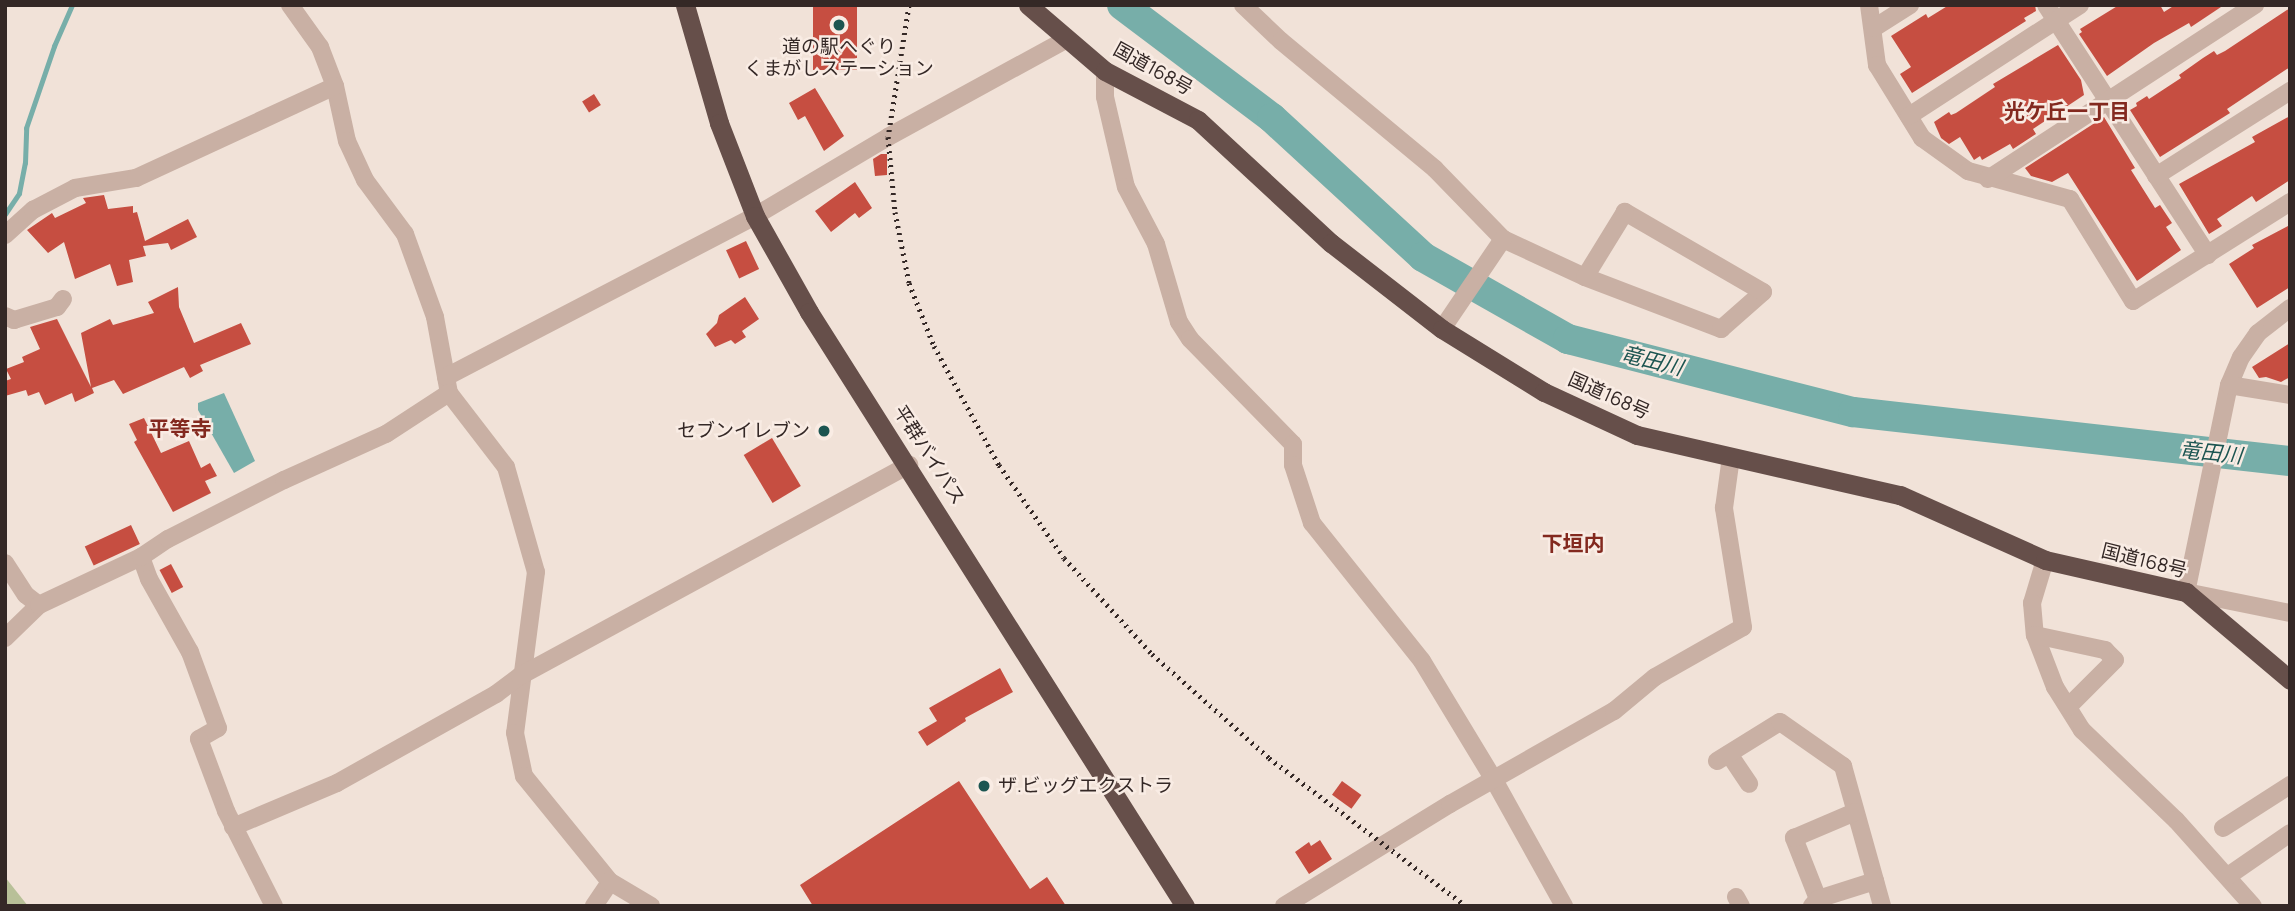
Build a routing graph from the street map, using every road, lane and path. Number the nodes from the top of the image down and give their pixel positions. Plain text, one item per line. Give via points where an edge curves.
1 (290, 5) edge
2 (685, 5) edge
3 (1028, 5) edge
4 (1243, 5) edge
5 (1869, 5) edge
6 (1910, 5) edge
7 (2080, 5) edge
8 (2255, 5) edge
9 (2051, 13) edge
10 (1874, 28) junction
11 (1067, 39) junction
12 (1105, 71) junction
13 (335, 86) junction
14 (2290, 91) edge
15 (2106, 100) junction
16 (1909, 116) junction
17 (2156, 176) junction
18 (1988, 178) junction
19 (2290, 202) edge
20 (755, 216) junction
21 (5, 235) edge
22 (1503, 239) junction
23 (2208, 255) junction
24 (1585, 277) junction
25 (63, 299) dead end
26 (2290, 308) edge
27 (5, 316) edge
28 (1442, 329) junction
29 (2229, 384) junction
30 (448, 385) junction
31 (2290, 395) edge
32 (1731, 457) junction
33 (909, 465) junction
34 (141, 557) junction
35 (2045, 560) junction
36 (5, 563) edge
37 (2186, 592) junction
38 (39, 605) junction
39 (2290, 613) edge
40 (2035, 635) junction
41 (5, 638) edge
42 (520, 676) junction
43 (2290, 680) edge
44 (2068, 707) junction
45 (1494, 780) junction
46 (1749, 784) dead end
47 (2290, 785) edge
48 (1855, 812) junction
49 (233, 827) junction
50 (2224, 828) dead end
51 (2290, 833) edge
52 (2228, 876) junction
53 (609, 881) junction
54 (1875, 881) junction
55 (1815, 902) edge
56 (274, 906) edge
57 (594, 906) edge
58 (651, 906) edge
59 (1185, 906) edge
60 (1284, 906) edge
61 (1564, 906) edge
62 (1882, 906) edge
63 (2253, 906) edge

1 - 13 street via 320,47
2 - 20 highway, 平群バイパス via 719,123
3 - 11 highway, 国道168号
4 - 22 street via 1436,169
5 - 10 street
6 - 10 street
7 - 9 street
8 - 15 street
9 - 15 street
9 - 16 street
10 - 16 street via 1877,65
11 - 12 highway, 国道168号
11 - 20 street
12 - 28 highway, 国道168号 via 1198,120 1331,243
12 - 45 street via 1105,97 1126,187 1156,244 1179,322 1190,339 1293,444 1293,465 1312,523 1422,661
13 - 21 street via 136,178 75,188 33,210
13 - 30 street via 347,141 365,180 405,234 435,317
14 - 17 street
15 - 17 street
15 - 18 street
16 - 18 street via 1922,138 1968,171
17 - 23 street
18 - 23 street via 2070,199 2133,301
19 - 23 street
20 - 30 street
20 - 33 highway, 平群バイパス via 810,312
22 - 24 street
22 - 28 street
24 - 24 street via 1721,329 1763,292 1625,212
25 - 27 street via 57,307 14,320
26 - 29 street via 2258,333
28 - 32 highway, 国道168号 via 1544,392 1637,436
29 - 31 street
29 - 37 street
30 - 34 street via 386,434 284,480
30 - 42 street via 506,467 536,572
32 - 35 highway, 国道168号 via 1900,495
32 - 45 street via 1724,508 1743,627 1656,677 1614,711
33 - 42 street
33 - 59 highway, 平群バイパス
34 - 38 street
34 - 49 street via 190,652 218,727 199,739
35 - 37 highway, 国道168号
35 - 40 street via 2032,603
36 - 38 street via 26,595
37 - 39 street
37 - 43 highway, 国道168号
38 - 41 street
40 - 44 street
40 - 44 street via 2105,650 2115,660
42 - 49 street via 496,694 337,782
42 - 53 street via 514,733 524,776
44 - 52 street via 2082,730
45 - 60 street
45 - 61 street
46 - 48 street via 1723,757 1780,722 1843,766
47 - 50 street
48 - 54 street
48 - 55 street via 1794,838
49 - 56 street
51 - 52 street
52 - 63 street
53 - 57 street
53 - 58 street
54 - 55 street
54 - 62 street

